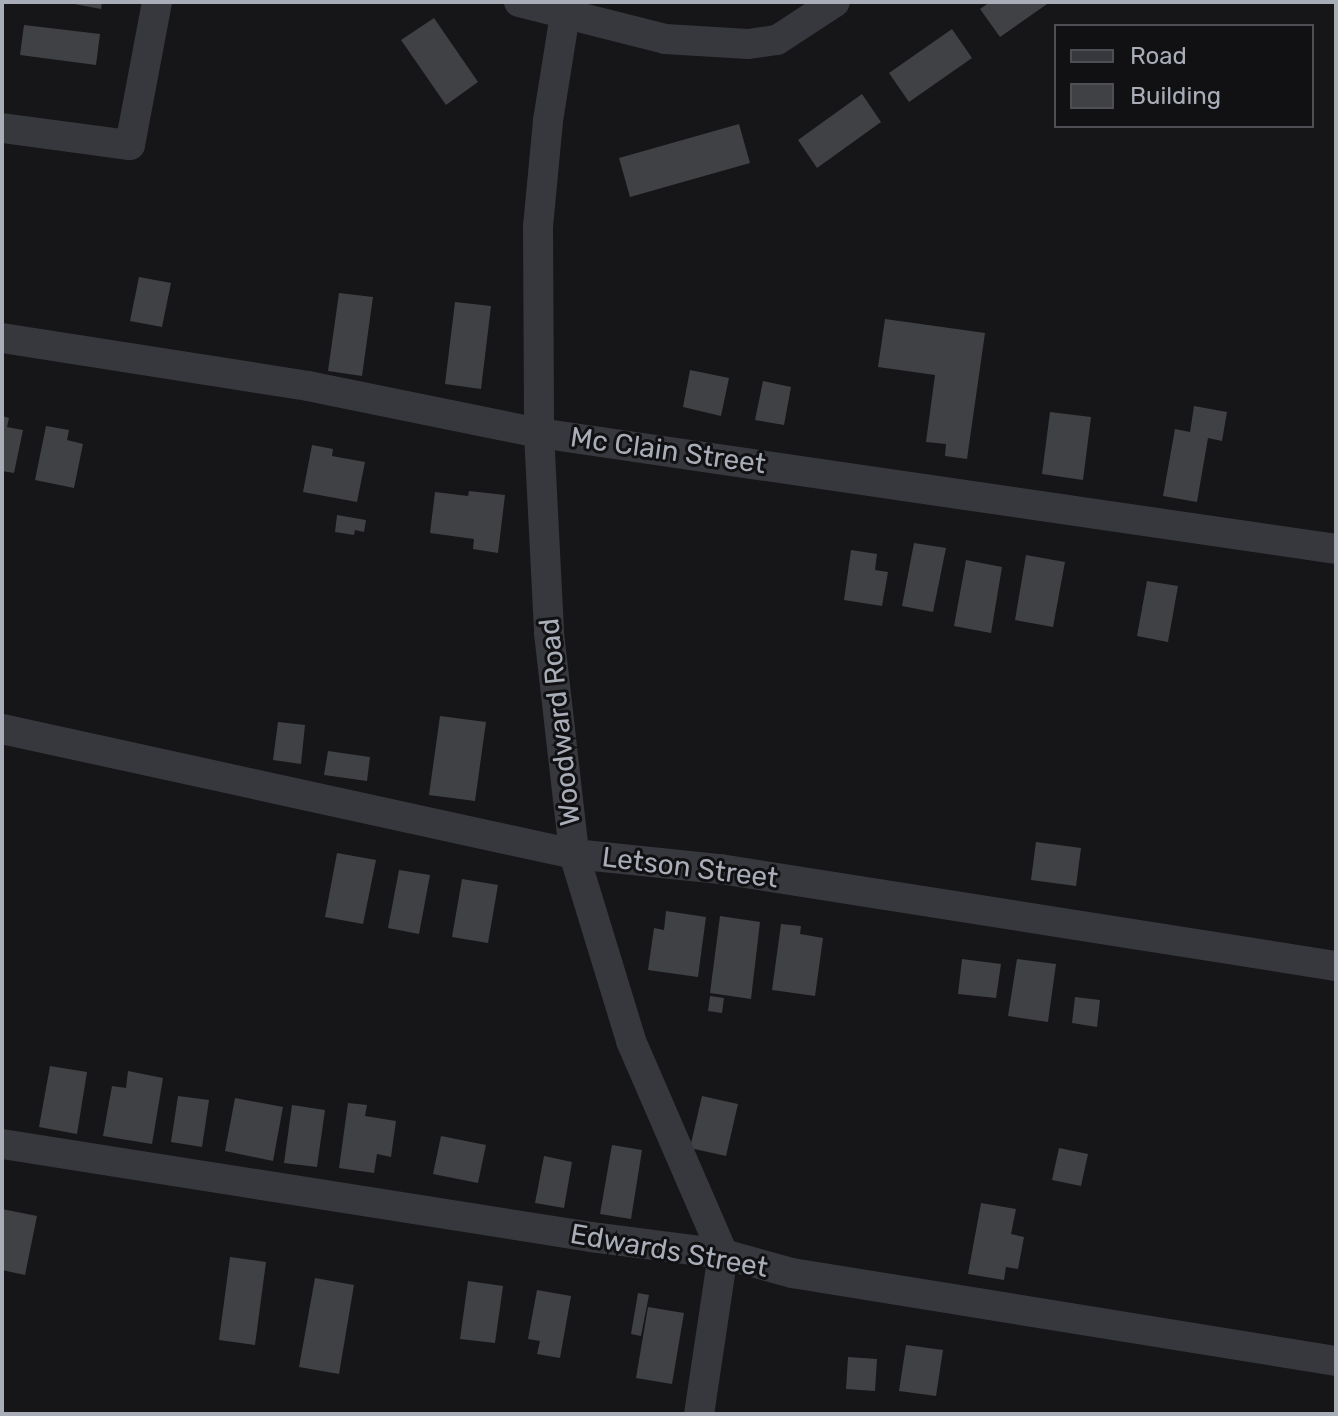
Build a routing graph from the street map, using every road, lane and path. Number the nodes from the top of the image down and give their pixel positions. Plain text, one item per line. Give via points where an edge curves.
1 (157, 2) edge
2 (519, 2) edge
3 (835, 2) edge
4 (566, 8) edge
5 (2, 128) edge
6 (2, 338) edge
7 (539, 433) junction
8 (1336, 549) edge
9 (2, 729) edge
10 (574, 854) junction
11 (1336, 966) edge
12 (2, 1144) edge
13 (723, 1254) junction
14 (1336, 1361) edge
15 (699, 1414) edge

1 - 5 street via 130,145
2 - 4 street
3 - 4 street via 777,40 748,44 665,39
4 - 7 street, Woodward Road via 538,226
6 - 7 street, Mc Clain Street via 308,386
7 - 8 street, Mc Clain Street
7 - 10 street, Woodward Road via 549,633
9 - 10 street, Letson Street
10 - 11 street, Letson Street via 720,869
10 - 13 street, Woodward Road via 631,1041
12 - 13 street, Edwards Street
13 - 14 street, Edwards Street via 792,1273
13 - 15 street

